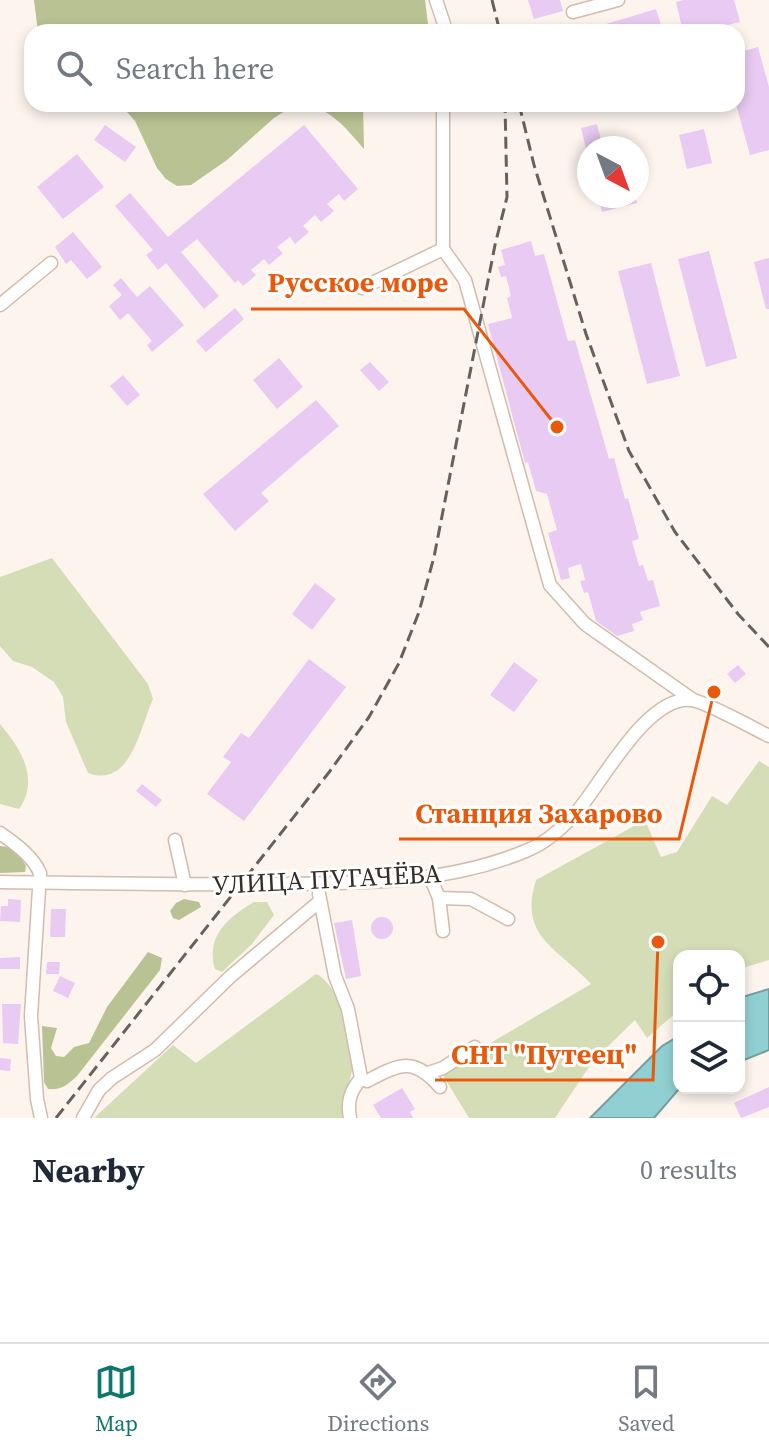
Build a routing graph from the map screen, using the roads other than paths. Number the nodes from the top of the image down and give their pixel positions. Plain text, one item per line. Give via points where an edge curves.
1 (436, 0) edge
2 (618, 0) edge
3 (573, 12) dead end
4 (444, 24) edge
5 (443, 112) edge
6 (443, 249) junction
7 (51, 263) dead end
8 (362, 288) dead end
9 (0, 305) edge
10 (693, 700) junction
11 (769, 736) edge
12 (0, 833) edge
13 (175, 840) dead end
14 (430, 877) junction
15 (0, 882) edge
16 (39, 882) junction
17 (317, 883) junction
18 (185, 885) junction
19 (439, 898) junction
20 (320, 901) junction
21 (508, 919) dead end
22 (443, 931) dead end
23 (475, 1047) dead end
24 (428, 1073) junction
25 (361, 1078) junction
26 (440, 1087) dead end
27 (41, 1118) edge
28 (83, 1118) edge
29 (350, 1118) edge

1 - 4 street
2 - 3 street
5 - 6 street
6 - 8 street
6 - 10 street via 465,280 550,585 585,624
7 - 9 street
10 - 11 street
10 - 14 street, УЛИЦА ПУГАЧЁВА via 657,712 576,813 536,847 501,862
12 - 16 street via 36,864
13 - 18 street
14 - 17 street, УЛИЦА ПУГАЧЁВА
14 - 19 street
15 - 16 street, УЛИЦА ПУГАЧЁВА
16 - 18 street, УЛИЦА ПУГАЧЁВА
16 - 27 street via 31,1016
17 - 18 street, УЛИЦА ПУГАЧЁВА
17 - 20 street
19 - 21 street via 471,899
19 - 22 street
20 - 25 street
20 - 28 street via 155,1050 105,1084
23 - 24 street
24 - 25 street via 400,1065 367,1081
24 - 26 street
25 - 29 street via 347,1103

